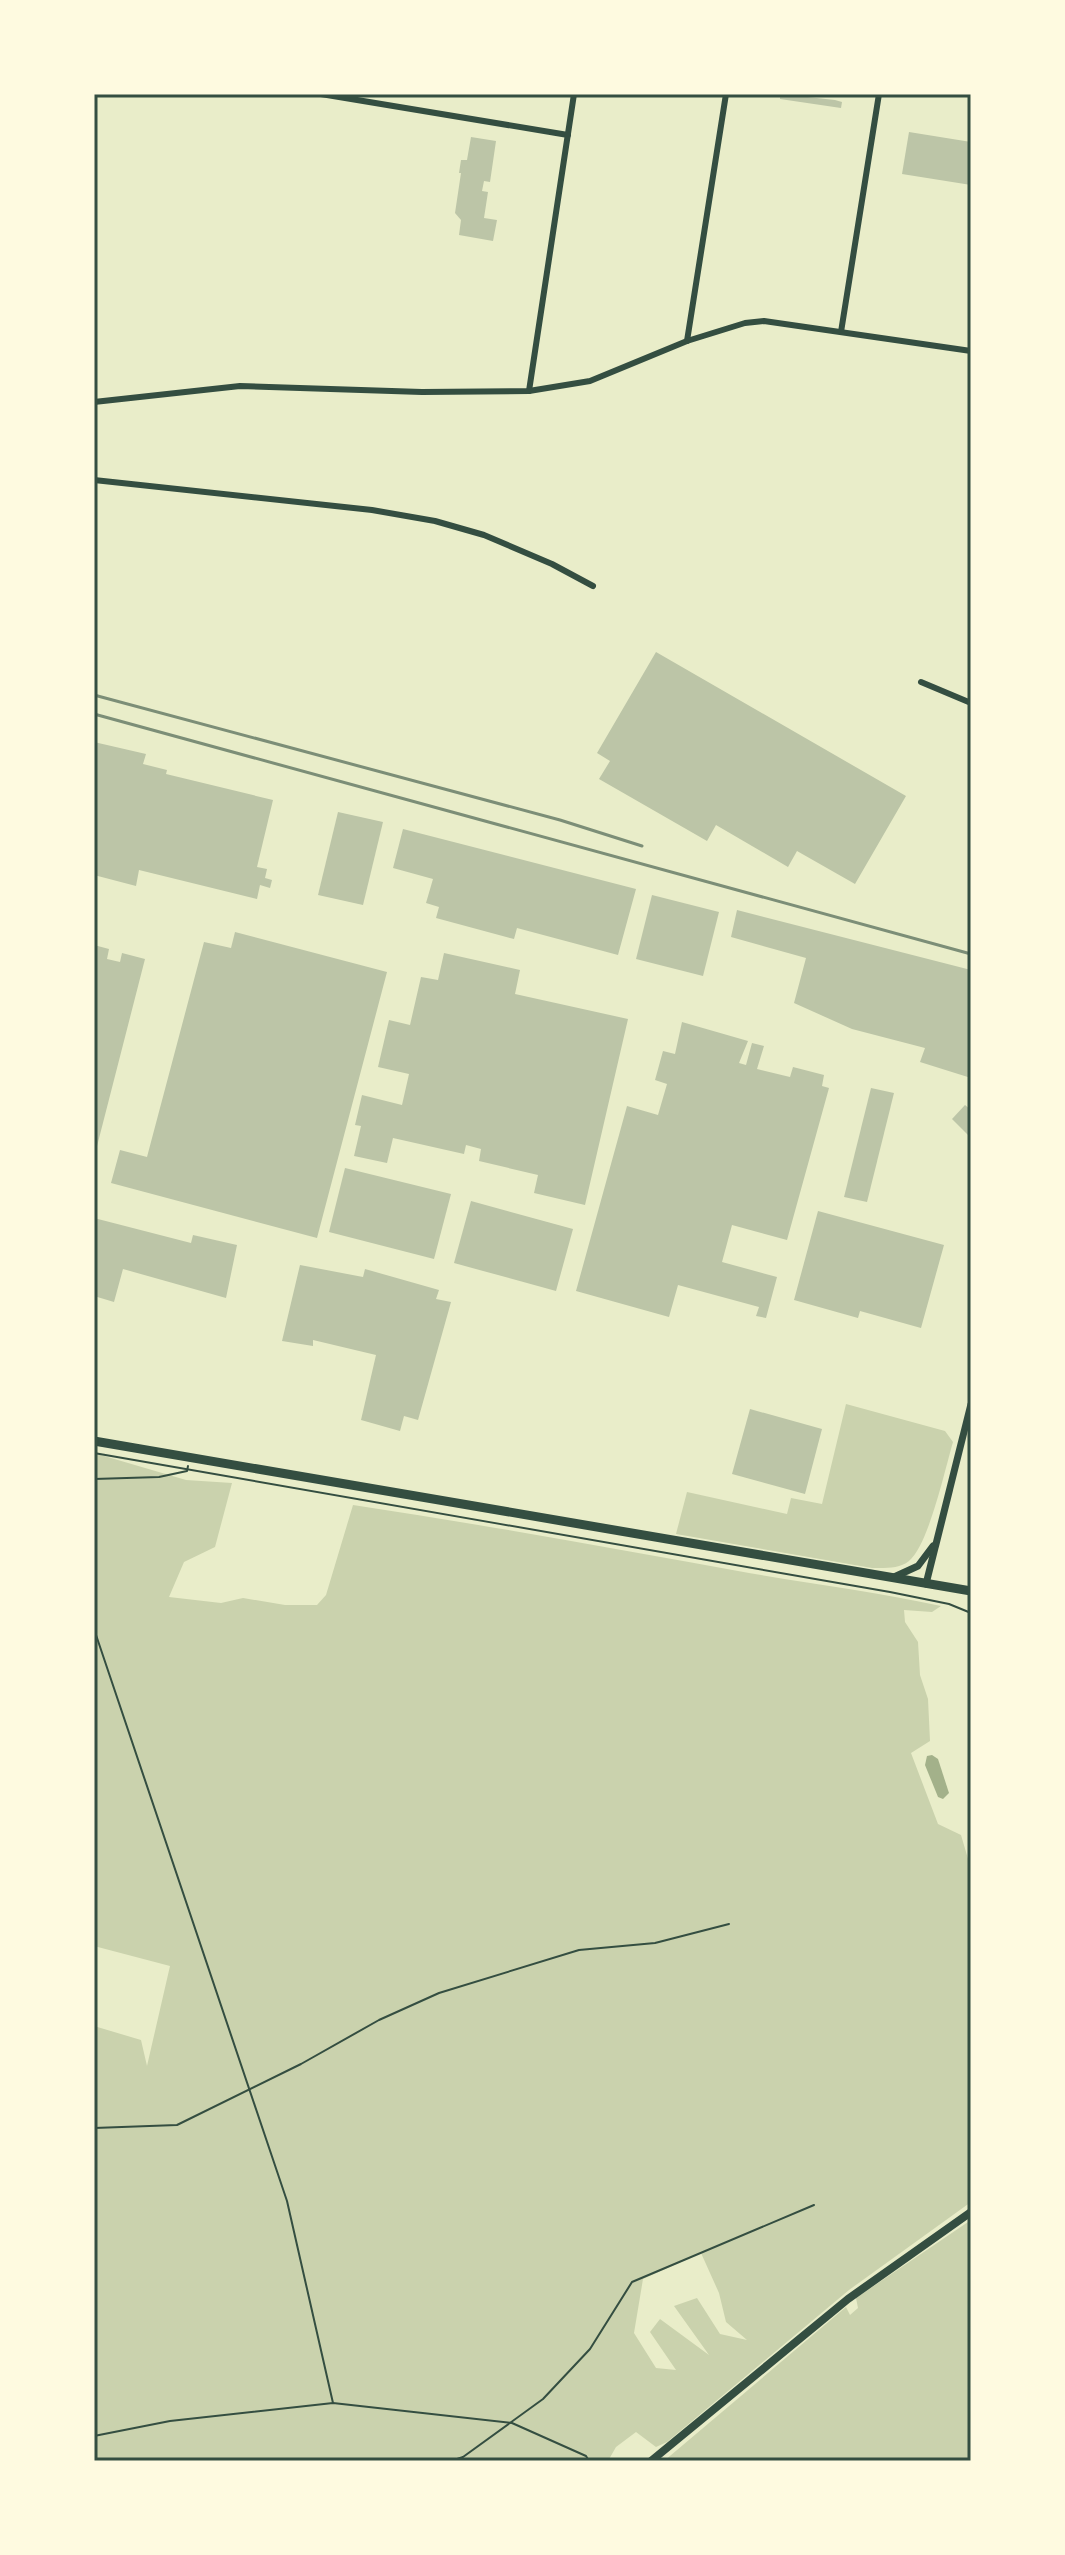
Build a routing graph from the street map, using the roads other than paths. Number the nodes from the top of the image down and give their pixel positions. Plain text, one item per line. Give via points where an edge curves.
1 (321, 94) edge
2 (574, 94) edge
3 (726, 94) edge
4 (879, 94) edge
5 (390, 96) edge
6 (389, 105) junction
7 (568, 135) junction
8 (841, 332) junction
9 (687, 341) junction
10 (971, 351) edge
11 (529, 391) junction
12 (94, 402) edge
13 (94, 480) edge
14 (593, 586) dead end
15 (921, 682) dead end
16 (971, 703) edge
17 (971, 1404) edge
18 (969, 1422) edge
19 (94, 1441) edge
20 (935, 1544) junction
21 (890, 1579) junction
22 (926, 1584) junction
23 (971, 1591) edge
24 (971, 2212) edge
25 (651, 2461) edge

1 - 6 street
2 - 7 street
3 - 9 street
4 - 8 street
5 - 6 street
6 - 7 street
7 - 11 street
8 - 9 street via 764,321
8 - 10 street
9 - 11 street via 590,381
11 - 12 street via 240,386
13 - 14 street via 435,521 484,535
15 - 16 street
17 - 18 street
18 - 20 street
19 - 21 main road
20 - 21 street via 918,1566
20 - 22 street
21 - 22 main road
22 - 23 main road
24 - 25 main road via 848,2299

